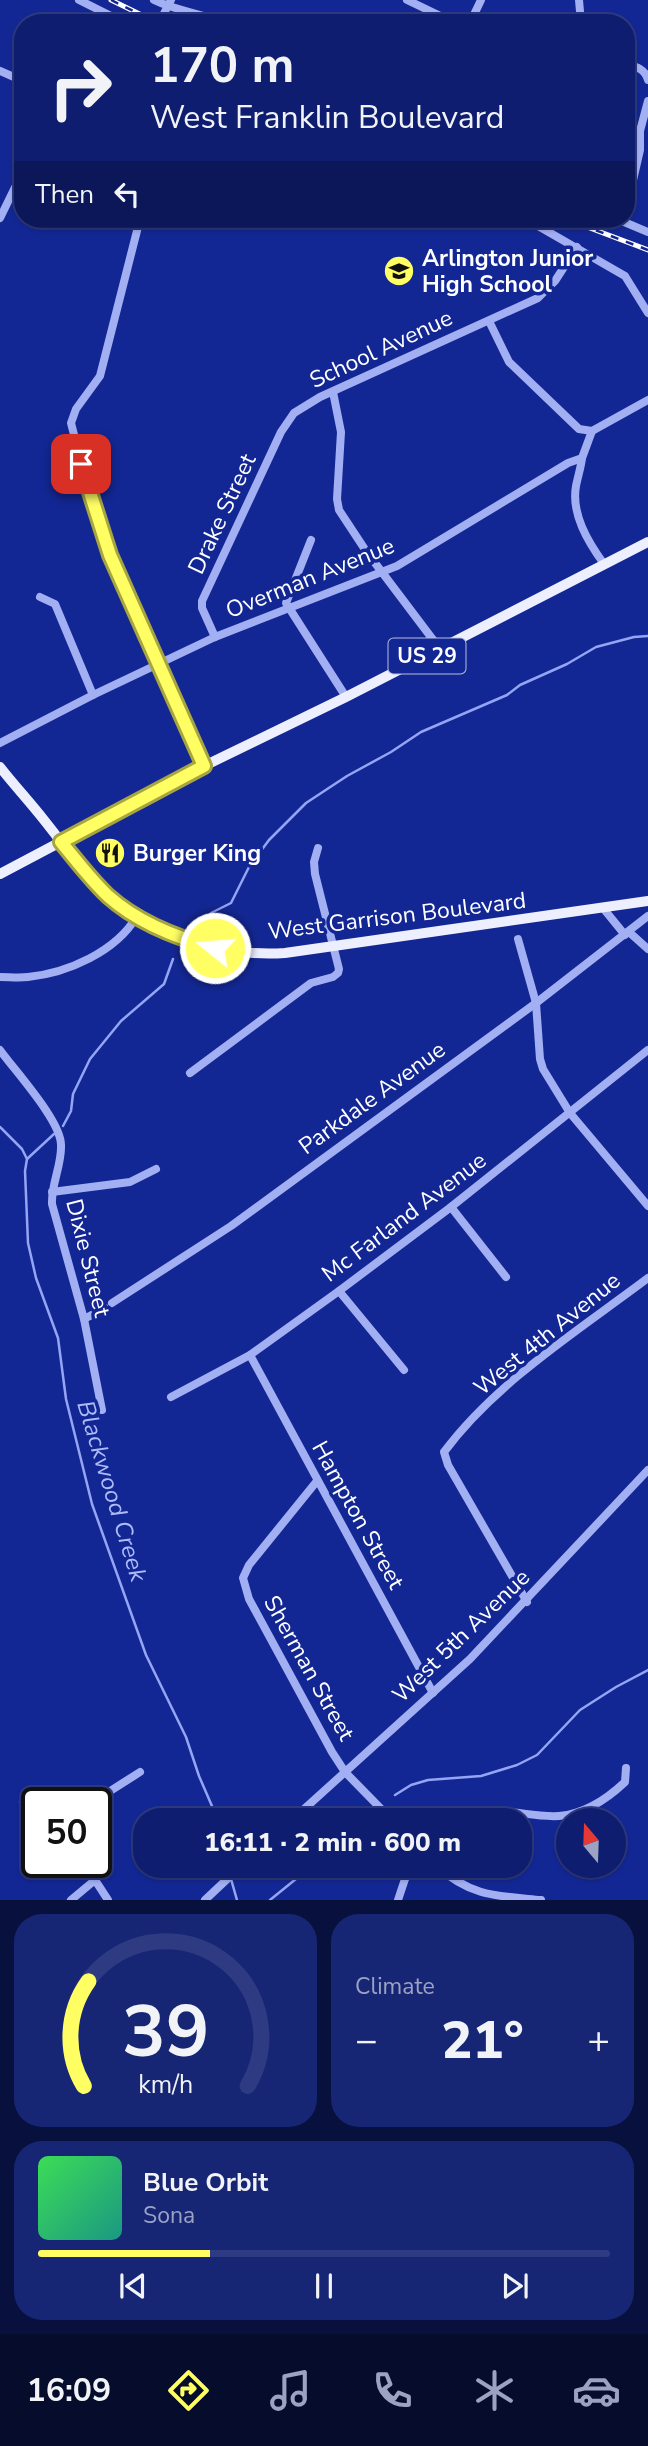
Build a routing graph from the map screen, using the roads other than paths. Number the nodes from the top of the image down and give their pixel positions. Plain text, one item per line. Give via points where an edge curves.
1 (79, 0) edge
2 (154, 0) edge
3 (407, 0) edge
4 (169, 4) edge
5 (107, 14) edge
6 (204, 14) edge
7 (437, 14) edge
8 (635, 67) edge
9 (648, 80) edge
10 (648, 101) edge
11 (644, 150) edge
12 (635, 180) edge
13 (14, 189) edge
14 (0, 218) edge
15 (138, 228) edge
16 (542, 228) edge
17 (577, 247) junction
18 (648, 313) edge
19 (489, 321) junction
20 (333, 392) junction
21 (648, 400) edge
22 (297, 411) joint
23 (592, 431) junction
24 (582, 458) junction
25 (312, 540) dead end
26 (648, 542) edge
27 (604, 564) junction
28 (383, 573) junction
29 (40, 597) dead end
30 (289, 609) junction
31 (215, 636) junction
32 (440, 649) junction
33 (158, 663) junction
34 (93, 695) junction
35 (346, 697) junction
36 (0, 743) edge
37 (204, 766) junction
38 (0, 767) edge
39 (61, 842) junction
40 (318, 848) dead end
41 (0, 874) edge
42 (648, 901) edge
43 (603, 908) junction
44 (136, 916) junction
45 (648, 916) edge
46 (627, 933) junction
47 (518, 939) dead end
48 (333, 946) junction
49 (648, 948) edge
50 (0, 977) edge
51 (536, 1003) junction
52 (0, 1050) edge
53 (648, 1050) edge
54 (190, 1073) dead end
55 (570, 1113) junction
56 (156, 1169) dead end
57 (52, 1192) junction
58 (648, 1206) edge
59 (450, 1207) junction
60 (506, 1277) dead end
61 (648, 1278) edge
62 (339, 1291) junction
63 (84, 1319) junction
64 (250, 1355) junction
65 (404, 1370) dead end
66 (171, 1397) dead end
67 (102, 1410) dead end
68 (648, 1470) edge
69 (317, 1480) junction
70 (527, 1602) junction
71 (433, 1693) junction
72 (626, 1768) dead end
73 (140, 1772) dead end
74 (345, 1772) junction
75 (112, 1790) edge
76 (305, 1808) edge
77 (380, 1808) edge
78 (532, 1813) edge
79 (228, 1878) edge
80 (406, 1878) edge
81 (452, 1878) edge
82 (95, 1880) joint
83 (71, 1900) edge
84 (108, 1900) edge
85 (205, 1900) edge
86 (398, 1900) edge
87 (541, 1900) edge

1 - 5 street
2 - 4 street
3 - 7 street
4 - 6 street
8 - 9 street
10 - 11 street via 640,131
11 - 12 street
13 - 14 street
15 - 33 street via 100,376 71,423 110,555
16 - 17 street
17 - 18 street via 625,276
17 - 19 street, School Avenue via 538,298
19 - 20 street, School Avenue
19 - 23 street via 509,362 579,429
20 - 22 street, School Avenue
20 - 28 street via 341,432 339,510
21 - 23 street
22 - 31 street, Drake Street via 281,432 202,601
23 - 24 street
24 - 27 street via 576,488 578,517
24 - 28 street, Overman Avenue
25 - 30 street via 288,596
26 - 27 main road, US 29
27 - 32 main road, US 29
28 - 30 street, Overman Avenue
28 - 32 street
29 - 34 street via 55,604
30 - 31 street, Overman Avenue
30 - 35 street
31 - 33 street, Overman Avenue
32 - 35 main road, US 29
33 - 34 street, Overman Avenue
33 - 37 street
34 - 36 street, Overman Avenue
35 - 37 main road, US 29
37 - 39 main road, US 29
38 - 39 main road, West Garrison Boulevard
39 - 41 main road, US 29
39 - 44 main road, West Garrison Boulevard via 108,896
40 - 48 street via 315,874
42 - 43 main road, West Garrison Boulevard
43 - 46 street
43 - 48 main road, West Garrison Boulevard
44 - 48 main road, West Garrison Boulevard via 178,937 215,948 268,954
44 - 50 street via 131,927 105,949 77,963 43,975
45 - 46 street, Parkdale Avenue
46 - 49 street
46 - 51 street, Parkdale Avenue
47 - 51 street
48 - 54 street via 339,969 336,976 311,983
51 - 55 street via 540,1059
51 - 63 street, Parkdale Avenue via 231,1226
52 - 57 street, Dixie Street via 59,1131 61,1155
53 - 55 street, Mc Farland Avenue
55 - 58 street
55 - 59 street, Mc Farland Avenue
56 - 57 street via 131,1182
57 - 63 street, Dixie Street
59 - 60 street
59 - 62 street, Mc Farland Avenue
61 - 70 street, West 4th Avenue via 524,1371 443,1452
62 - 64 street, Mc Farland Avenue
62 - 65 street
63 - 67 street, Dixie Street
64 - 66 street, Mc Farland Avenue
64 - 69 street, Hampton Street
68 - 70 street, West 5th Avenue
69 - 71 street, Hampton Street
69 - 74 street, Sherman Street via 243,1578 253,1608
70 - 71 street, West 5th Avenue
71 - 74 street, West 5th Avenue
72 - 78 street via 625,1782 599,1803 559,1816
73 - 75 street
74 - 76 street, West 5th Avenue
74 - 77 street, Sherman Street
79 - 85 street
80 - 86 street
81 - 87 street via 471,1890
82 - 83 street
82 - 84 street

